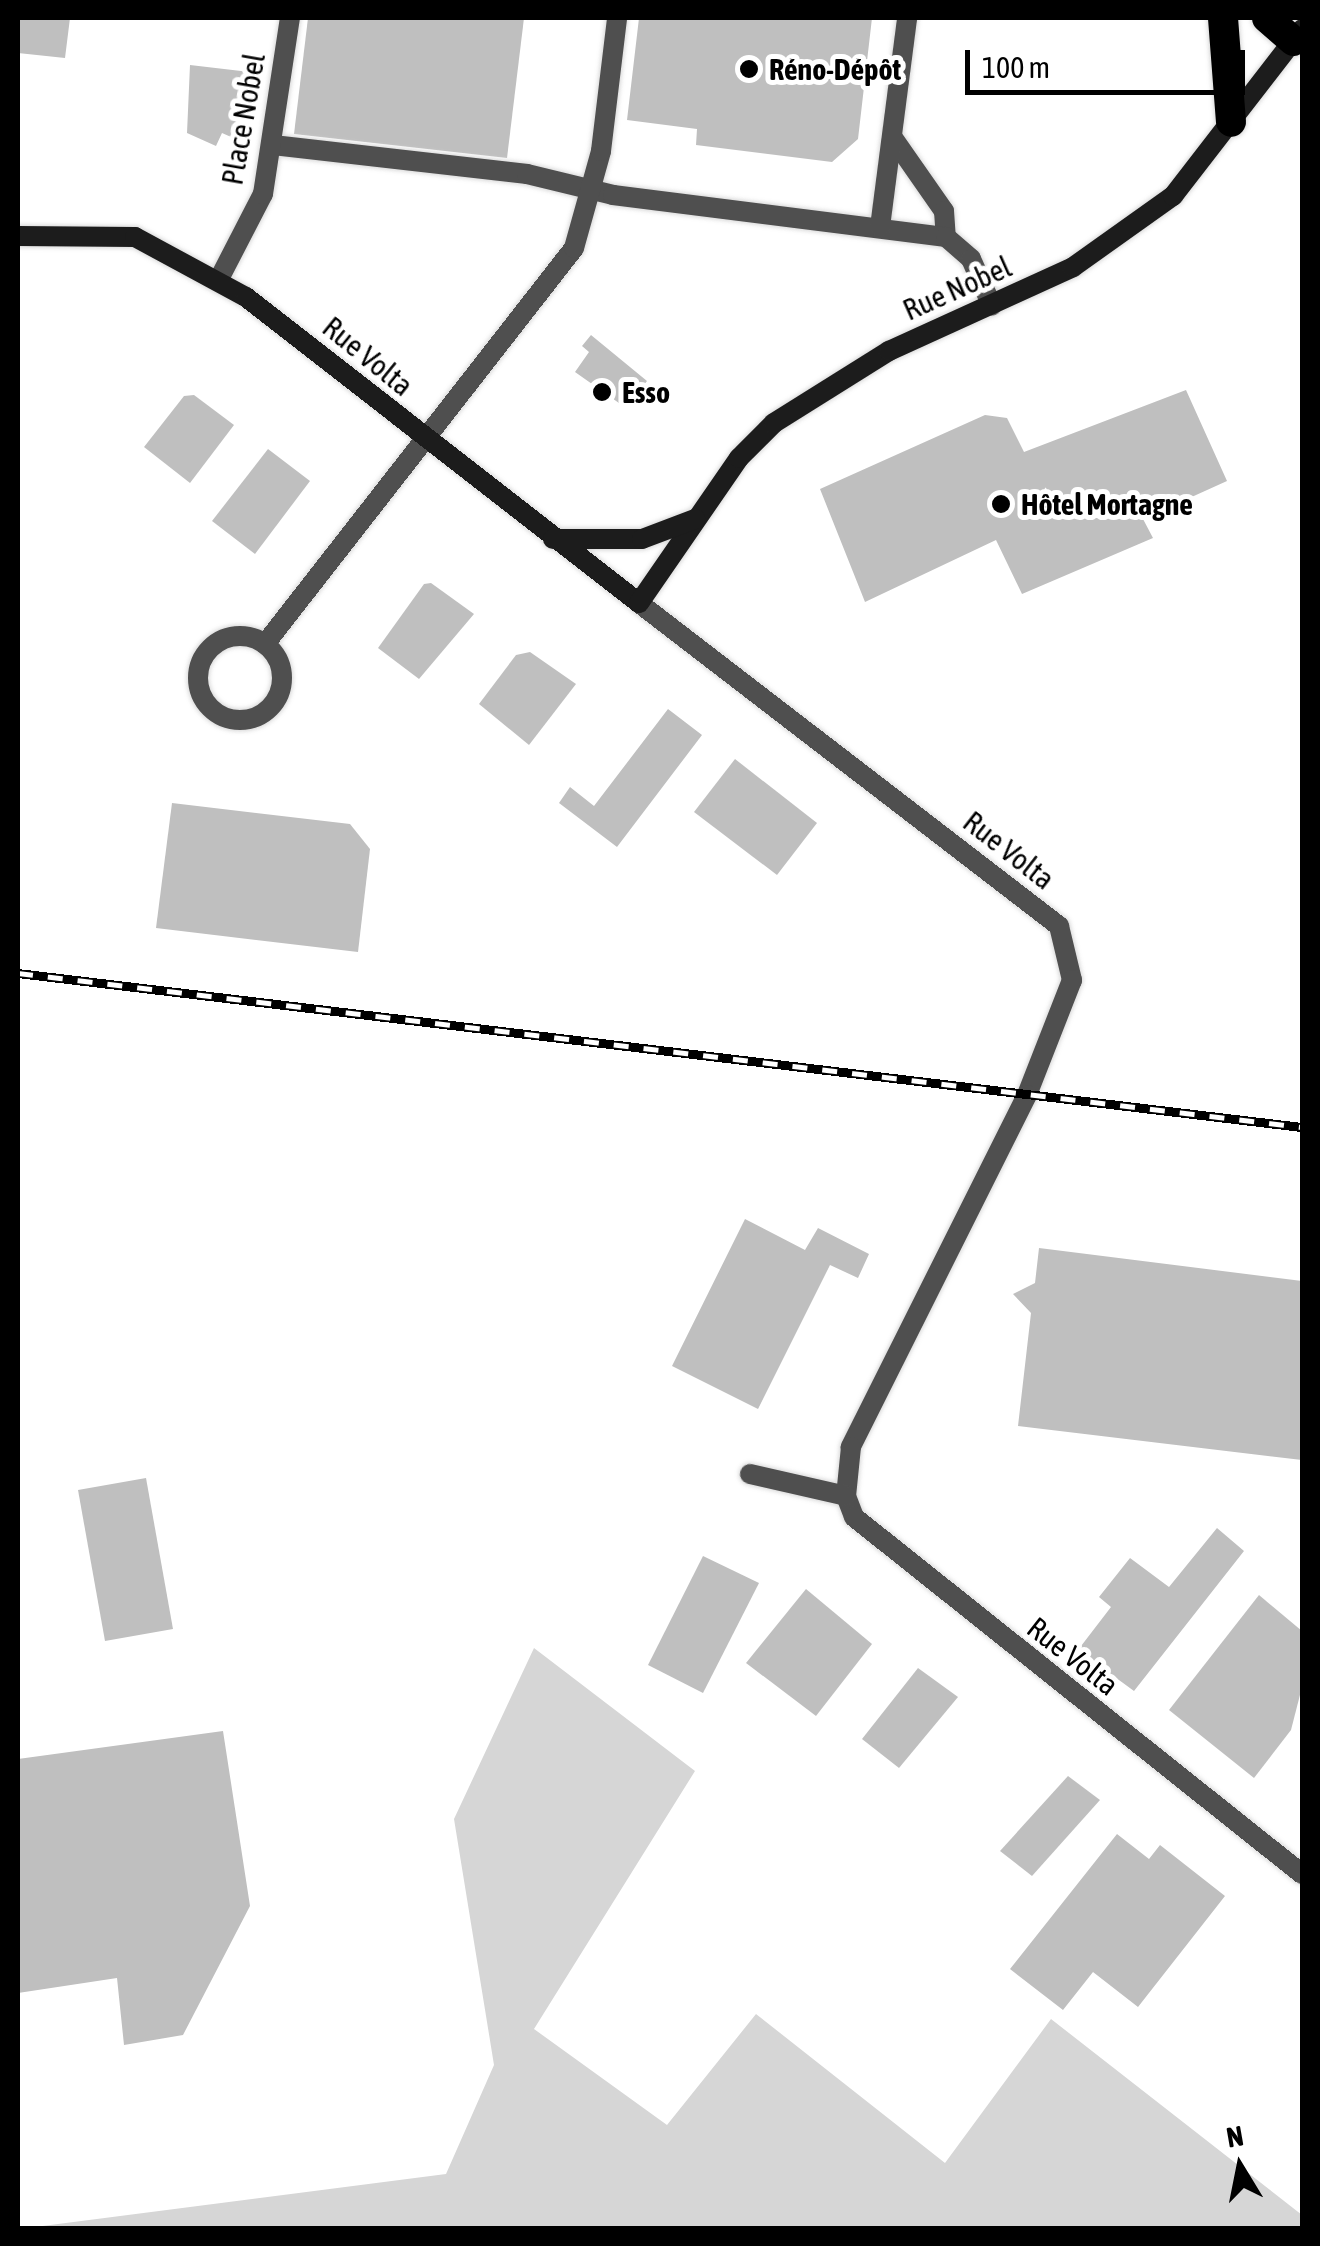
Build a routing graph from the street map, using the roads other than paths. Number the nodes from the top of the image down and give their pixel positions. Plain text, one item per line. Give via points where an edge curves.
1 (290, 18) edge
2 (617, 18) edge
3 (908, 18) edge
4 (1223, 18) edge
5 (1267, 18) edge
6 (1298, 35) edge
7 (1231, 122) junction
8 (893, 138) junction
9 (273, 145) junction
10 (594, 190) junction
11 (880, 227) junction
12 (18, 236) edge
13 (946, 237) junction
14 (218, 281) junction
15 (992, 306) junction
16 (422, 438) junction
17 (700, 516) junction
18 (550, 538) junction
19 (639, 603) junction
20 (265, 644) junction
21 (750, 1474) dead end
22 (846, 1496) junction
23 (1302, 1874) edge

1 - 9 street, Place Nobel
2 - 10 street
3 - 8 street
4 - 7 highway
5 - 6 highway
6 - 7 street, Rue Nobel
7 - 15 street, Rue Nobel via 1173,196 1073,268
8 - 11 street
8 - 13 street via 944,211
9 - 10 street via 528,174
9 - 14 street, Place Nobel via 250,228
10 - 11 street
10 - 16 street via 574,248
11 - 13 street
12 - 14 street, Rue Volta via 135,237
13 - 15 street via 970,259
14 - 16 street, Rue Volta
15 - 17 street, Rue Nobel via 889,351 801,402 739,458
16 - 18 street, Rue Volta
16 - 20 street
17 - 18 street via 642,539
17 - 19 street, Rue Nobel
18 - 19 street, Rue Volta
19 - 22 street, Rue Volta via 1059,926 1072,980 1027,1094 851,1447
20 - 20 street via 238,636 202,658 198,686 211,710 242,721 274,705 283,680
21 - 22 street
22 - 23 street, Rue Volta via 868,1534

